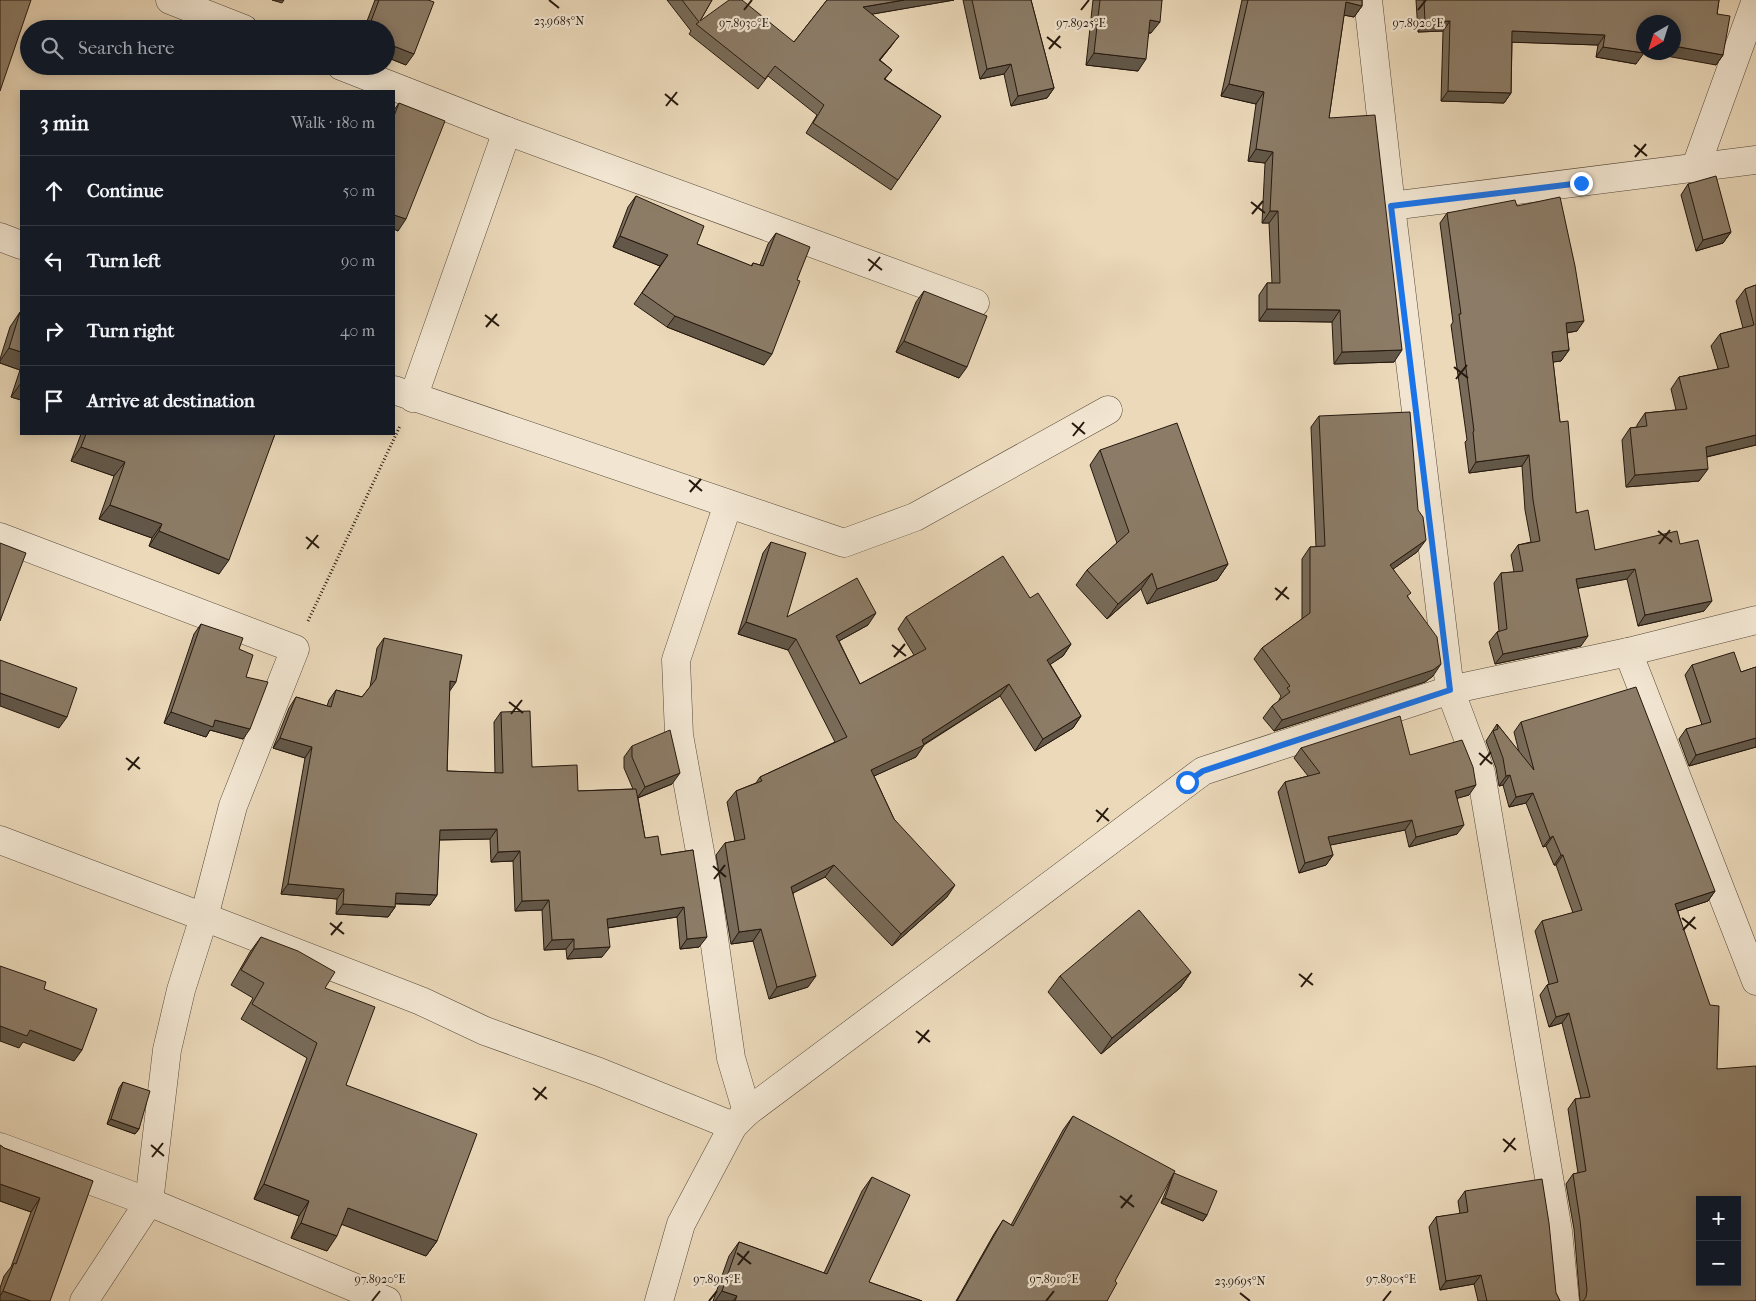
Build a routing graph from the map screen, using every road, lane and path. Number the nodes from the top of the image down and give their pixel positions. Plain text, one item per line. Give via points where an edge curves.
1 (170, 0) edge
2 (1368, 0) edge
3 (1756, 0) edge
4 (221, 20) edge
5 (364, 75) edge
6 (507, 131) junction
7 (1756, 160) edge
8 (1695, 169) junction
9 (1391, 206) junction
10 (0, 237) edge
11 (20, 245) edge
12 (975, 303) dead end
13 (404, 394) edge
14 (1108, 410) dead end
15 (395, 415) edge
16 (386, 435) edge
17 (728, 504) junction
18 (0, 537) edge
19 (1756, 620) edge
20 (294, 649) junction
21 (1628, 652) junction
22 (1450, 690) junction
23 (0, 840) edge
24 (204, 917) junction
25 (1756, 981) edge
26 (740, 1119) junction
27 (0, 1147) edge
28 (149, 1202) junction
29 (84, 1301) edge
30 (387, 1301) edge
31 (659, 1301) edge
32 (1565, 1301) edge

1 - 4 street
2 - 9 street
3 - 8 street
5 - 6 street
6 - 12 street
6 - 13 street
7 - 8 street
8 - 9 street
9 - 22 street
10 - 11 street
13 - 15 path
13 - 17 street
14 - 17 street via 915,517 844,543
16 - 20 path
17 - 26 street via 676,660 679,735 708,896
18 - 20 street
19 - 21 street
20 - 24 street via 233,806
21 - 22 street
21 - 25 street
22 - 26 street via 1203,771
22 - 32 street via 1481,773 1558,1230
23 - 24 street
24 - 26 street via 421,1001 485,1031
24 - 28 street via 181,990 167,1050
26 - 31 street via 681,1224
27 - 28 street
28 - 29 street
28 - 30 street

